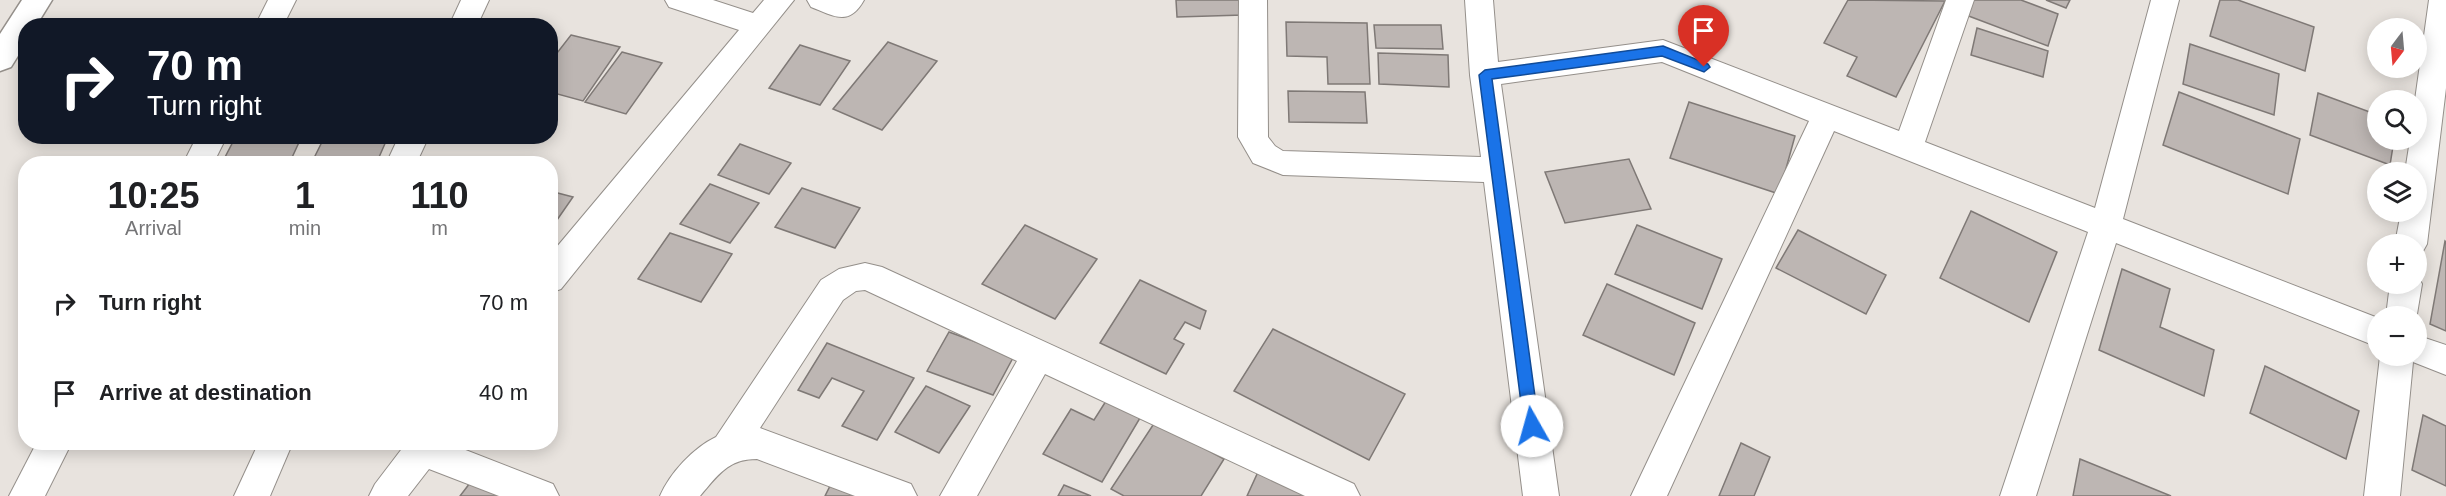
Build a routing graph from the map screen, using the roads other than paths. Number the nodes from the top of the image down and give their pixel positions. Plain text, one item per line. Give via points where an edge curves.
1 (37, 0) edge
2 (282, 0) edge
3 (475, 0) edge
4 (679, 0) edge
5 (780, 0) edge
6 (821, 0) edge
7 (850, 0) edge
8 (1253, 0) edge
9 (1479, 0) edge
10 (1960, 0) edge
11 (2165, 0) edge
12 (2443, 0) edge
13 (26, 18) edge
14 (272, 18) edge
15 (467, 18) edge
16 (759, 25) junction
17 (18, 30) edge
18 (0, 59) edge
19 (1485, 75) junction
20 (1826, 116) junction
21 (1908, 148) junction
22 (2422, 162) edge
23 (1498, 170) junction
24 (2106, 226) junction
25 (558, 269) edge
26 (2367, 329) edge
27 (2427, 353) edge
28 (1038, 355) junction
29 (2446, 360) edge
30 (2396, 366) edge
31 (729, 445) junction
32 (51, 450) edge
33 (272, 450) edge
34 (422, 450) edge
35 (434, 450) edge
36 (27, 496) edge
37 (252, 496) edge
38 (387, 496) edge
39 (541, 496) edge
40 (678, 496) edge
41 (898, 496) edge
42 (958, 496) edge
43 (1342, 496) edge
44 (1541, 496) edge
45 (1649, 496) edge
46 (2018, 496) edge
47 (2382, 496) edge

1 - 13 main road
2 - 14 street
3 - 15 street
4 - 16 street
5 - 16 street
6 - 7 street via 842,8
8 - 23 street via 1253,137 1266,158 1283,163
9 - 19 street
10 - 21 street
11 - 24 street
12 - 22 street
16 - 25 street
17 - 18 main road
19 - 20 street via 1663,51
19 - 23 street
20 - 21 street
20 - 45 street
21 - 24 street
23 - 44 street
24 - 26 street
24 - 46 street
27 - 29 street
28 - 31 street via 871,277 844,280 832,290
28 - 42 street
28 - 43 street
30 - 47 street
31 - 40 street
31 - 41 street via 742,441 757,443
32 - 36 street
33 - 37 street
34 - 38 street
35 - 39 street

